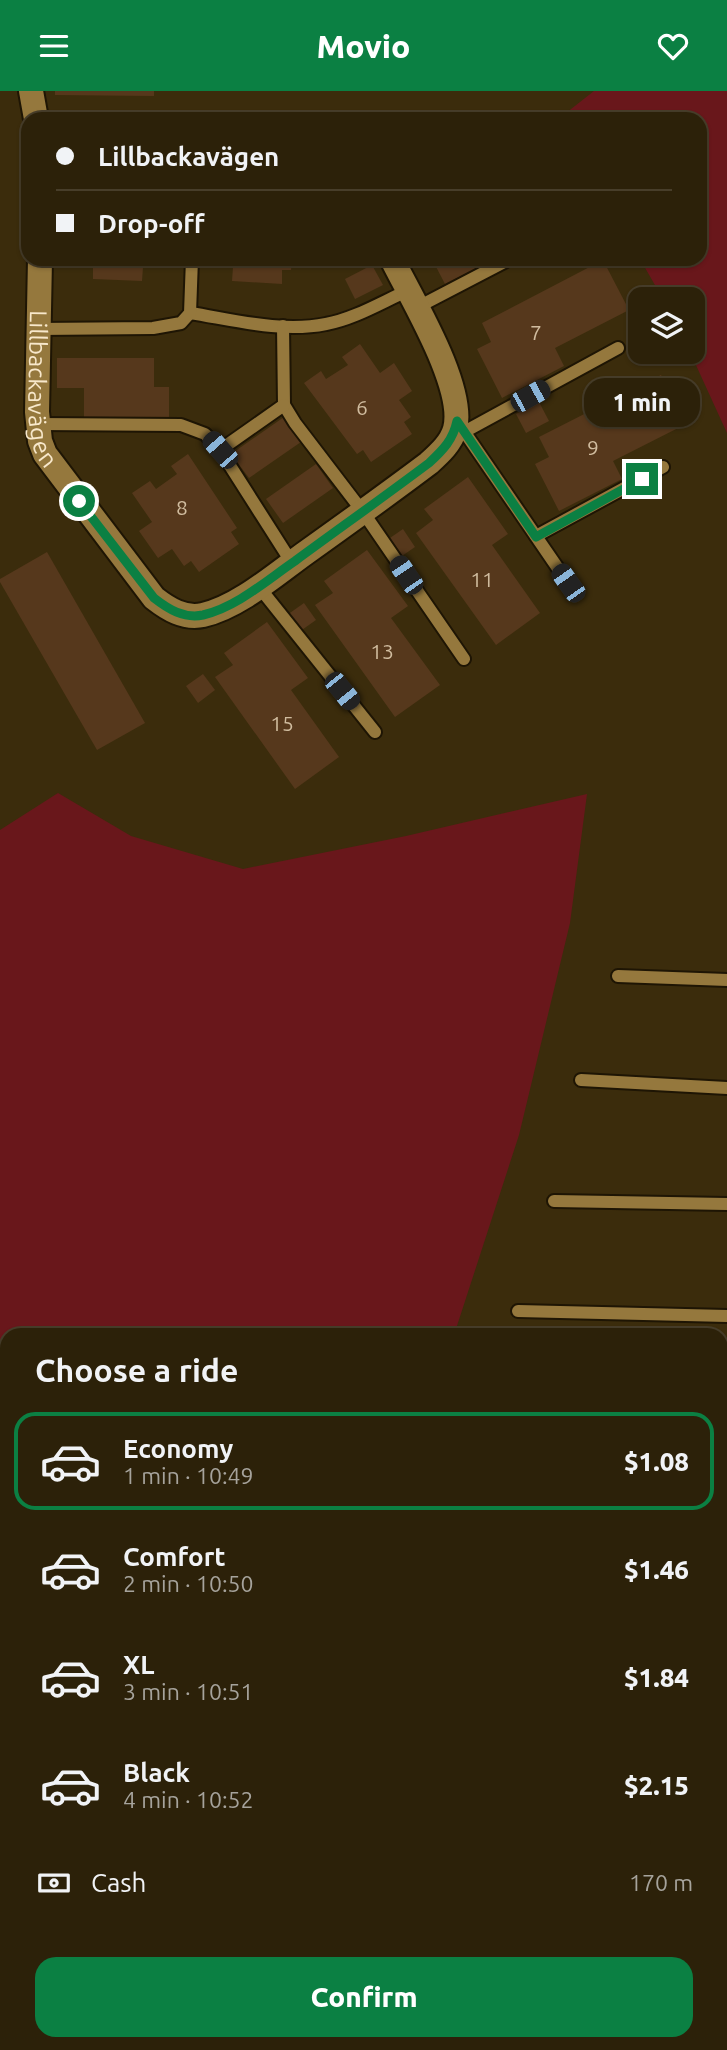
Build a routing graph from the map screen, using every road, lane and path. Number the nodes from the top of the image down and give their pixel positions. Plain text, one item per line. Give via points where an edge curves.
1 (31, 91) edge
2 (35, 112) edge
3 (40, 266) edge
4 (192, 266) edge
5 (396, 266) edge
6 (493, 266) edge
7 (412, 299) junction
8 (190, 313) junction
9 (283, 326) junction
10 (38, 330) junction
11 (618, 348) dead end
12 (284, 405) junction
13 (38, 424) junction
14 (460, 426) junction
15 (220, 450) junction
16 (663, 467) dead end
17 (363, 512) junction
18 (536, 537) junction
19 (292, 563) junction
20 (568, 583) dead end
21 (259, 587) junction
22 (464, 659) dead end
23 (375, 732) dead end
24 (618, 976) dead end
25 (727, 980) edge
26 (581, 1080) dead end
27 (727, 1088) edge
28 (554, 1201) dead end
29 (727, 1204) edge
30 (518, 1311) dead end
31 (727, 1316) edge

1 - 2 street
3 - 10 street, Lillbackavägen
4 - 8 lane
5 - 7 street
6 - 7 lane
7 - 9 lane via 327,324
7 - 14 street via 451,386
8 - 9 lane
8 - 10 lane via 181,323 153,328
9 - 12 lane
10 - 13 street, Lillbackavägen
11 - 14 lane
12 - 15 lane
12 - 17 lane
13 - 15 lane via 181,425 205,434
13 - 21 street, Lillbackavägen via 45,454 161,604 184,615 200,615 219,610
14 - 17 street, Lillbackavägen via 444,449
14 - 18 lane
15 - 19 lane
16 - 18 lane
17 - 19 street, Lillbackavägen
17 - 22 lane
18 - 20 lane
19 - 21 street, Lillbackavägen
21 - 23 lane
24 - 25 lane
26 - 27 lane
28 - 29 lane
30 - 31 lane

